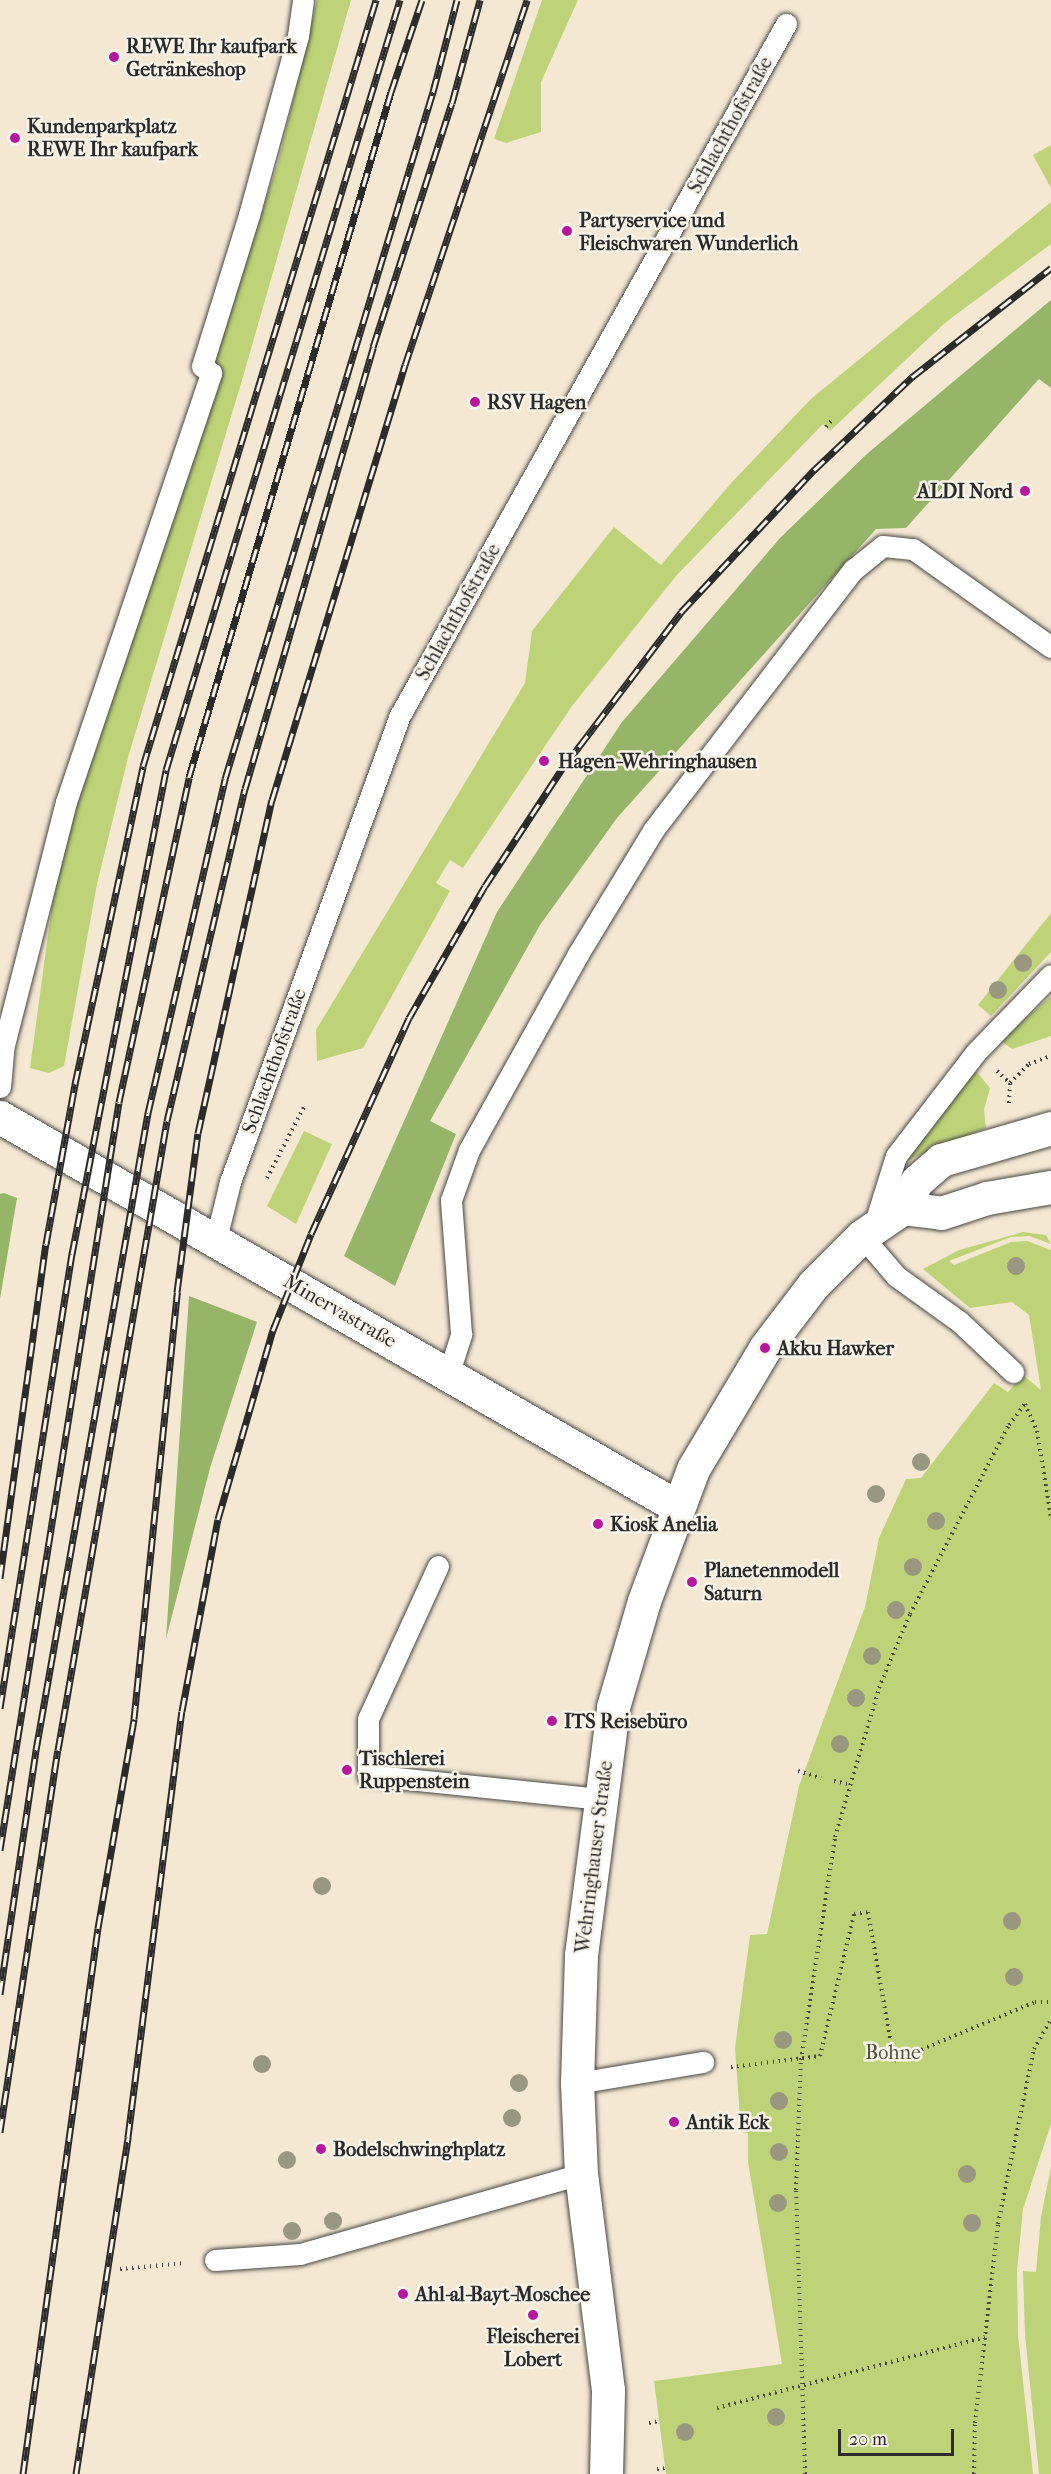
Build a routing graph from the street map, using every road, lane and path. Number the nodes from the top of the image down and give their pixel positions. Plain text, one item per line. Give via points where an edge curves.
1 (303, 0) edge
2 (786, 24) dead end
3 (831, 421) dead end
4 (826, 427) dead end
5 (1051, 647) edge
6 (1051, 975) edge
7 (0, 1087) edge
8 (304, 1107) dead end
9 (0, 1118) edge
10 (1051, 1128) edge
11 (1051, 1187) edge
12 (261, 1189) dead end
13 (903, 1208) junction
14 (868, 1231) junction
15 (216, 1239) junction
16 (449, 1372) junction
17 (1014, 1372) joint
18 (1026, 1404) junction
19 (678, 1507) junction
20 (1051, 1517) edge
21 (438, 1566) dead end
22 (798, 1771) dead end
23 (821, 1778) dead end
24 (834, 1781) dead end
25 (848, 1784) junction
26 (599, 1800) junction
27 (1051, 2002) edge
28 (1051, 2020) edge
29 (801, 2060) junction
30 (704, 2062) joint
31 (577, 2082) junction
32 (581, 2175) junction
33 (215, 2260) joint
34 (120, 2269) dead end
35 (985, 2337) junction
36 (802, 2384) junction
37 (717, 2408) dead end
38 (659, 2421) dead end
39 (649, 2423) dead end
40 (666, 2468) dead end
41 (657, 2469) dead end
42 (606, 2474) edge
43 (806, 2474) edge
44 (974, 2474) edge

1 - 7 lane via 298,36 252,204 202,366 211,373 66,802 3,1049
2 - 15 lane, Schlachthofstraße via 399,717 230,1182
3 - 4 path
5 - 16 lane via 913,549 883,546 854,570 654,829 578,954 469,1150 452,1200 461,1334
6 - 14 lane, Wehringhauser Straße via 976,1052 896,1156
8 - 12 path
9 - 15 street, Minervastraße
10 - 13 street via 941,1160 917,1181
11 - 13 street via 987,1198 941,1213
13 - 14 street, Wehringhauser Straße
14 - 17 lane via 896,1276 960,1322
14 - 19 street, Wehringhauser Straße via 813,1285 765,1348 693,1469
15 - 16 street, Minervastraße
16 - 19 street, Minervastraße
17 - 18 path
18 - 20 path via 1037,1431
18 - 25 path via 1009,1425 910,1614 879,1688
19 - 26 street, Wehringhauser Straße via 644,1601 613,1707
21 - 26 lane via 368,1719 368,1775
22 - 23 path
24 - 25 path
25 - 29 path via 835,1837
26 - 31 street, Wehringhauser Straße via 581,1955
27 - 29 path via 1035,2002 894,2061 868,1912 854,1914 820,2056
28 - 35 path via 1034,2049 1016,2128 998,2224
29 - 30 path via 724,2068
29 - 36 path via 796,2190
30 - 31 lane
31 - 32 street, Wehringhauser Straße
32 - 33 lane via 300,2254
32 - 42 street, Wehringhauser Straße via 608,2390
33 - 34 path
35 - 36 path
35 - 44 path
36 - 37 path
36 - 43 path
38 - 39 path
40 - 41 path

